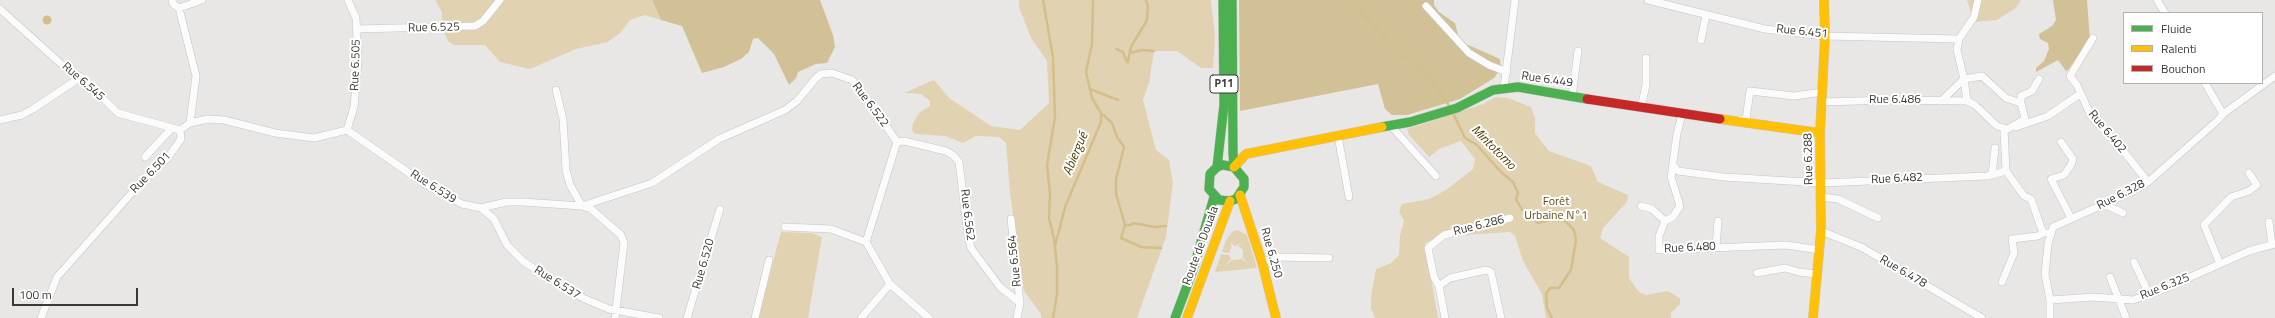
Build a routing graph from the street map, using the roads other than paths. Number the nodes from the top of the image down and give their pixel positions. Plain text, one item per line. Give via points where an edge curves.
1 (172, 0) edge
2 (202, 0) edge
3 (348, 0) edge
4 (500, 0) edge
5 (1223, 0) edge
6 (1232, 0) edge
7 (1515, 0) edge
8 (1648, 0) edge
9 (1824, 0) edge
10 (1978, 0) edge
11 (2157, 0) edge
12 (1426, 6) dead end
13 (179, 8) junction
14 (0, 9) edge
15 (2164, 12) edge
16 (1706, 15) junction
17 (357, 29) junction
18 (1825, 36) junction
19 (2093, 38) dead end
20 (1959, 39) junction
21 (1701, 40) dead end
22 (1578, 51) dead end
23 (1646, 58) dead end
24 (1507, 72) junction
25 (2275, 76) edge
26 (81, 77) junction
27 (1964, 79) junction
28 (2039, 79) dead end
29 (2206, 84) edge
30 (1504, 88) junction
31 (556, 90) dead end
32 (1822, 92) junction
33 (2080, 94) junction
34 (1572, 96) junction
35 (1941, 101) junction
36 (1967, 101) junction
37 (1823, 102) junction
38 (2021, 103) junction
39 (1641, 108) junction
40 (1682, 114) junction
41 (2224, 114) junction
42 (0, 120) edge
43 (1732, 120) junction
44 (190, 123) junction
45 (1391, 126) junction
46 (2007, 128) junction
47 (171, 129) junction
48 (180, 130) junction
49 (347, 130) junction
50 (1820, 133) junction
51 (1338, 136) junction
52 (897, 142) junction
53 (2061, 142) dead end
54 (1995, 148) dead end
55 (145, 157) dead end
56 (1673, 165) junction
57 (1234, 167) junction
58 (1217, 168) junction
59 (2006, 171) junction
60 (2249, 174) dead end
61 (1992, 175) junction
62 (1436, 176) dead end
63 (2148, 182) junction
64 (1822, 183) junction
65 (1240, 195) junction
66 (1214, 197) junction
67 (1349, 197) dead end
68 (1821, 197) junction
69 (1230, 201) junction
70 (2104, 204) junction
71 (582, 206) junction
72 (1641, 206) dead end
73 (481, 208) junction
74 (720, 210) dead end
75 (2123, 212) dead end
76 (1510, 218) dead end
77 (1878, 218) dead end
78 (2071, 218) junction
79 (1011, 219) dead end
80 (1665, 221) junction
81 (1718, 221) dead end
82 (2269, 222) dead end
83 (785, 227) dead end
84 (1821, 231) junction
85 (2043, 233) junction
86 (2051, 233) junction
87 (866, 242) junction
88 (2274, 245) edge
89 (1716, 247) junction
90 (1820, 250) junction
91 (1329, 258) dead end
92 (769, 260) dead end
93 (1262, 262) junction
94 (2134, 262) dead end
95 (2220, 264) junction
96 (1757, 272) dead end
97 (1816, 274) junction
98 (2110, 277) dead end
99 (2002, 282) dead end
100 (890, 284) junction
101 (1439, 286) junction
102 (2149, 294) junction
103 (2050, 300) junction
104 (2118, 300) junction
105 (1020, 303) junction
106 (616, 310) junction
107 (41, 318) edge
108 (614, 318) edge
109 (659, 318) edge
110 (687, 318) edge
111 (755, 318) edge
112 (861, 318) edge
113 (929, 318) edge
114 (1017, 318) edge
115 (1175, 318) edge
116 (1187, 318) edge
117 (1276, 318) edge
118 (1445, 318) edge
119 (1501, 318) edge
120 (1813, 318) edge
121 (1982, 318) edge
122 (2050, 318) edge
123 (2126, 318) edge

1 - 13 street
2 - 13 street
3 - 17 street, Rue 6.505 via 356,18
4 - 17 street, Rue 6.525 via 475,26
5 - 58 street, P11 via 1224,105
6 - 57 street, P11
7 - 24 street
8 - 16 street, Rue 6.451
9 - 18 street, Rue 6.288
10 - 20 street via 1974,17
11 - 15 street
12 - 24 street via 1469,53
13 - 44 street via 196,76
14 - 26 street, Rue 6.545 via 70,72
16 - 18 street, Rue 6.451 via 1765,29
16 - 21 street
17 - 49 street, Rue 6.505 via 358,60 354,107
18 - 20 street, Rue 6.451
18 - 32 street, Rue 6.288
19 - 33 street, Rue 6.402 via 2070,76
20 - 27 street via 1957,50
22 - 34 street
23 - 39 street via 1646,85
24 - 30 street
25 - 41 street, Rue 6.328
26 - 42 street via 22,115
26 - 47 street, Rue 6.545 via 118,113
27 - 35 street
27 - 36 street
27 - 38 street via 1982,76 2006,98
28 - 38 street via 2032,91 2021,96
29 - 41 street
30 - 34 street, Rue 6.449 via 1518,87
30 - 45 street, Rue 6.449 via 1493,90 1446,112
31 - 71 street via 563,119 566,170 570,185
32 - 37 street, Rue 6.288
32 - 43 street via 1794,96 1750,91 1746,119
33 - 46 street via 2048,116
33 - 63 street, Rue 6.402 via 2091,116
34 - 39 street, Rue 6.449
35 - 36 street, Rue 6.486
35 - 37 street, Rue 6.486
36 - 46 street via 1997,126
37 - 50 street, Rue 6.288
38 - 46 street via 2025,119
39 - 40 street, Rue 6.449
40 - 43 street, Rue 6.449
40 - 56 street
41 - 63 street, Rue 6.328
43 - 50 street, Rue 6.449
44 - 48 street
44 - 49 street via 208,119 224,120 268,132 314,138
45 - 51 street, Rue 6.449
45 - 62 street
46 - 59 street via 2004,137
47 - 48 street, Rue 6.545
47 - 55 street
48 - 107 street, Rue 6.501 via 181,139 167,159 152,169 58,277
49 - 73 street, Rue 6.539 via 444,195 462,204
50 - 64 street, Rue 6.288
51 - 57 street, Rue 6.449 via 1246,154
51 - 67 street
52 - 71 street, Rue 6.522 via 852,80 826,73 816,78 785,110 719,139 666,175
52 - 87 street
52 - 105 street, Rue 6.562 via 904,141 946,151 959,162 971,248 996,282
53 - 78 street via 2072,159 2071,165 2064,175 2051,179
54 - 61 street
56 - 64 street, Rue 6.482 via 1678,171
56 - 80 street via 1672,183 1680,206 1673,217
57 - 58 street via 1223,165
57 - 65 street via 1244,179
58 - 66 street via 1210,174 1208,184
59 - 61 street, Rue 6.482
59 - 85 street via 2024,196 2030,199
60 - 95 street via 2257,185 2249,191 2231,197 2204,225
61 - 64 street, Rue 6.482
63 - 70 street, Rue 6.328
64 - 68 street, Rue 6.288
65 - 69 street, Route de Douala
65 - 93 street, Rue 6.250
66 - 69 street
66 - 115 street via 1193,270
68 - 77 street via 1838,200
68 - 84 street, Rue 6.288
69 - 116 street, Route de Douala
70 - 75 street
70 - 78 street, Rue 6.328
71 - 73 street, Rue 6.539 via 506,202
71 - 106 street, Rue 6.539 via 597,213 622,239 624,247
72 - 80 street via 1652,208
73 - 106 street, Rue 6.537 via 494,219 507,245 524,262 584,299
74 - 110 street, Rue 6.520
76 - 101 street, Rue 6.286 via 1444,235 1428,248 1434,277
78 - 86 street, Rue 6.328 via 2053,227
79 - 105 street, Rue 6.564
80 - 89 street, Rue 6.480 via 1660,236 1659,250 1662,252
81 - 89 street
82 - 88 street
83 - 87 street via 831,229
84 - 90 street, Rue 6.288
84 - 121 street, Rue 6.478 via 1861,247
85 - 86 street
85 - 99 street via 2012,239 2014,253
86 - 103 street via 2045,274
87 - 100 street
88 - 95 street, Rue 6.325 via 2249,251
89 - 90 street, Rue 6.480 via 1786,246
90 - 97 street, Rue 6.288
91 - 93 street via 1276,257
92 - 111 street
93 - 117 street, Rue 6.250
94 - 102 street
95 - 102 street, Rue 6.325
96 - 97 street via 1785,268
97 - 120 street, Rue 6.288
98 - 104 street
100 - 112 street
100 - 113 street
101 - 118 street, Rue 6.286
101 - 119 street via 1450,278 1486,270 1491,272
102 - 104 street, Rue 6.325 via 2133,300
103 - 104 street, Rue 6.325 via 2093,297
103 - 122 street
104 - 123 street
105 - 114 street
106 - 108 street, Rue 6.539
106 - 109 street, Rue 6.537

